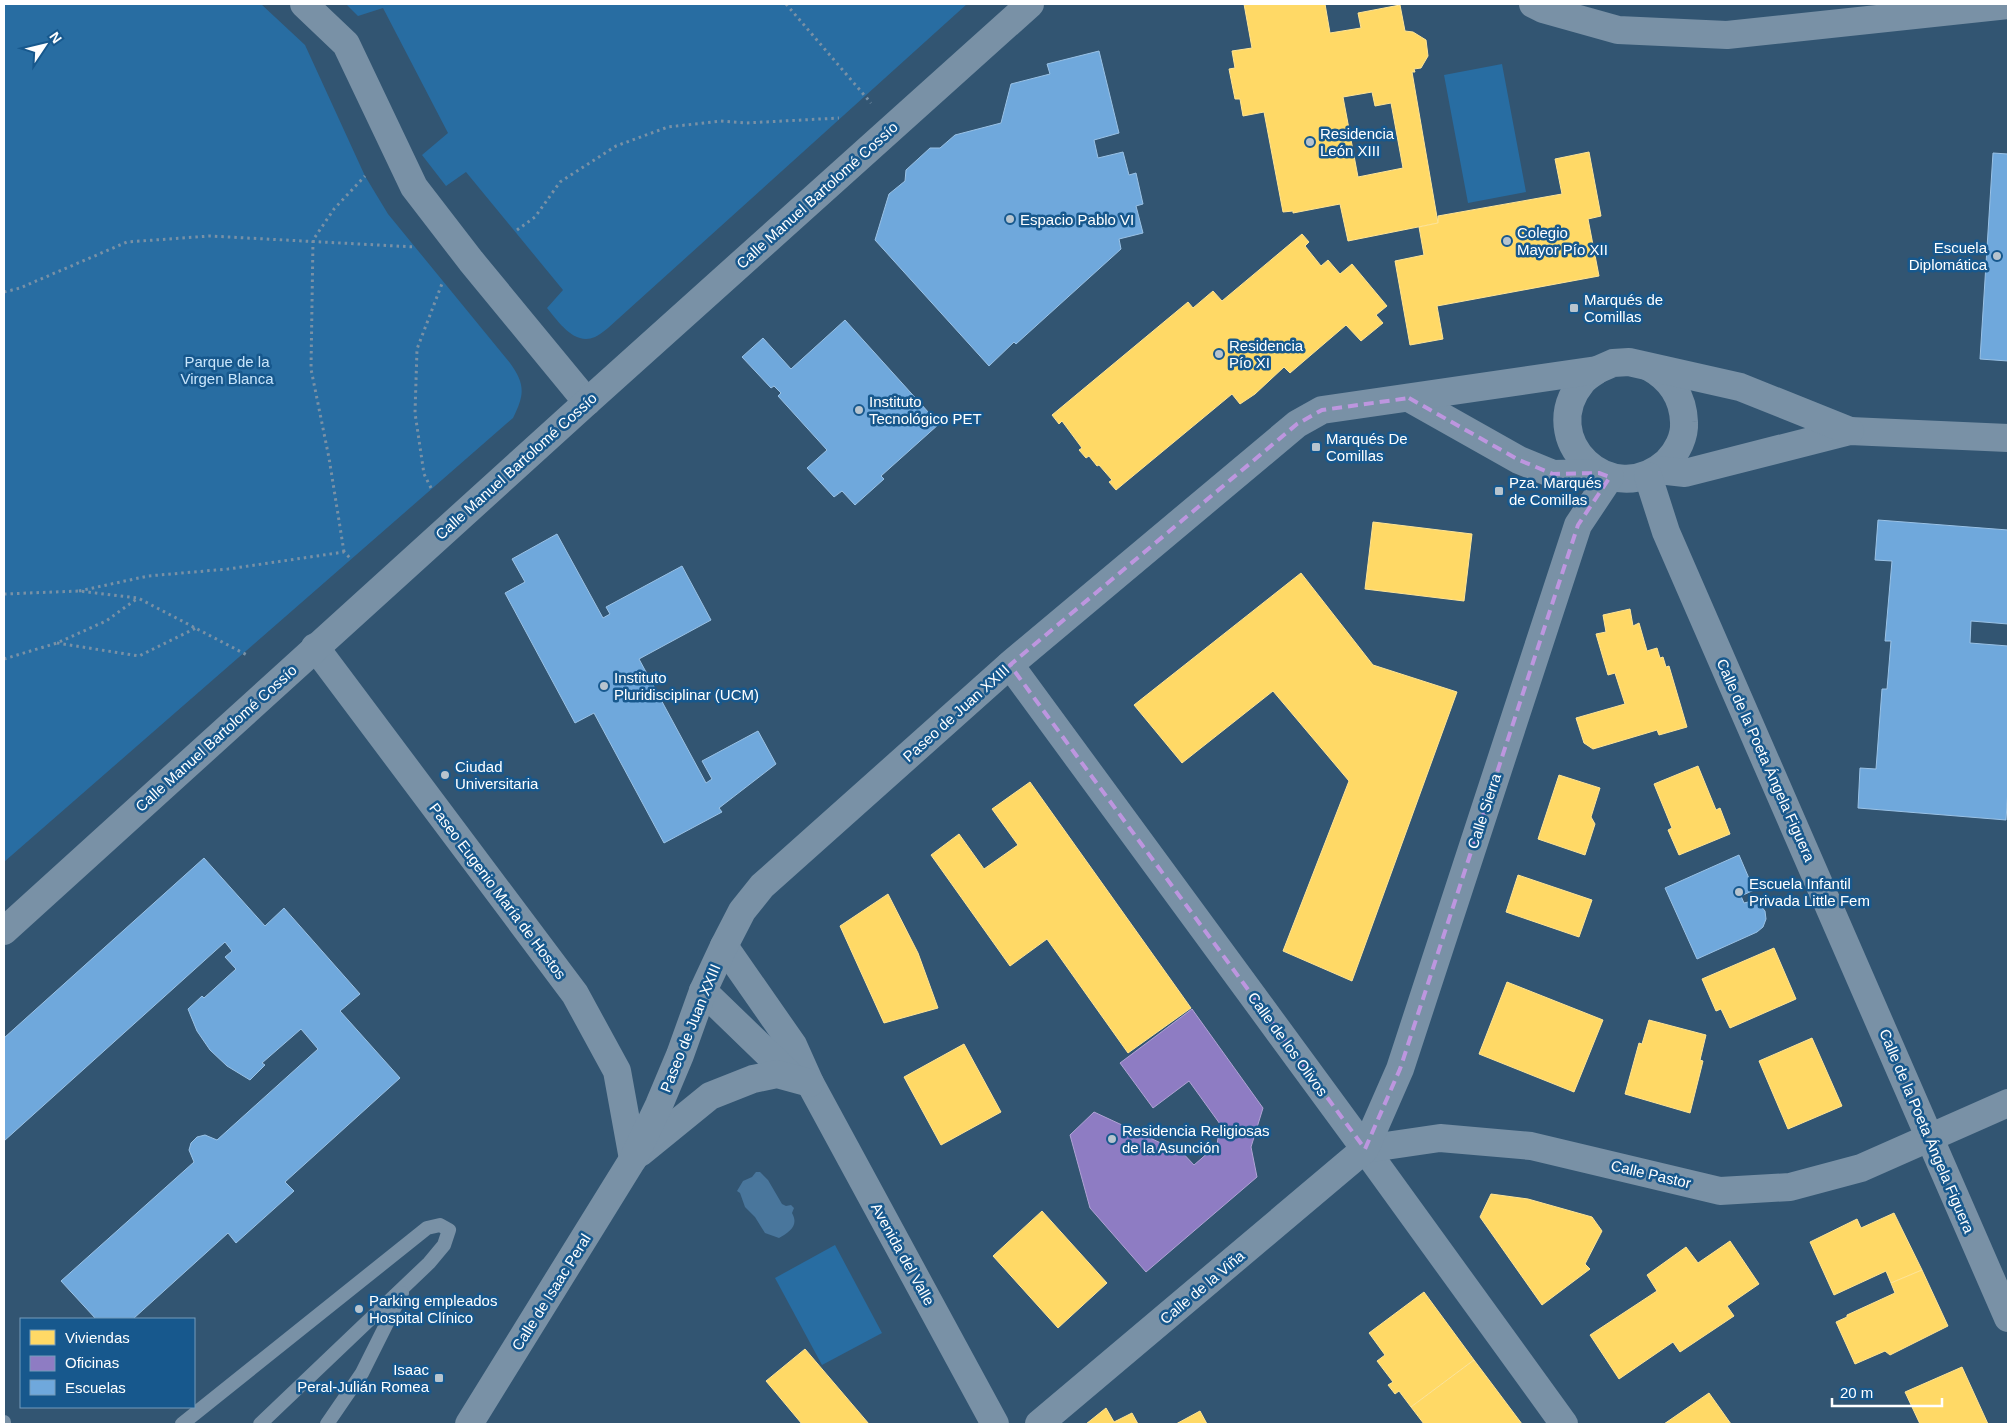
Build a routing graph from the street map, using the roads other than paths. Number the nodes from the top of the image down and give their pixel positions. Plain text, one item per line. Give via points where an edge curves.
1 (304, 4) edge
2 (1030, 4) edge
3 (1533, 4) edge
4 (2008, 5) edge
5 (1645, 366) junction
6 (1597, 370) junction
7 (1409, 398) junction
8 (587, 402) junction
9 (1850, 431) junction
10 (2008, 438) edge
11 (1653, 473) junction
12 (1604, 475) junction
13 (315, 647) junction
14 (1010, 665) junction
15 (4, 931) edge
16 (724, 946) junction
17 (703, 991) junction
18 (801, 1080) junction
19 (2008, 1103) edge
20 (1930, 1138) junction
21 (1365, 1149) junction
22 (633, 1158) junction
23 (407, 1284) junction
24 (2008, 1318) edge
25 (182, 1424) edge
26 (260, 1424) edge
27 (327, 1424) edge
28 (469, 1424) edge
29 (996, 1424) edge
30 (1040, 1424) edge
31 (1564, 1424) edge

1 - 8 street via 346,44 414,187 471,262
2 - 8 street, Calle Manuel Bartolomé Cossío
3 - 4 street via 1543,10 1618,30 1727,35
5 - 6 street via 1629,362
5 - 9 street via 1740,387
5 - 11 street via 1662,374 1675,388 1682,405 1684,424 1681,442 1671,458
6 - 7 street, Paseo de Juan XXIII
6 - 12 street via 1583,381 1573,396 1568,412 1568,431 1584,462
7 - 12 street via 1518,460 1553,474
7 - 14 street, Paseo de Juan XXIII via 1322,410 1297,424
8 - 13 street, Calle Manuel Bartolomé Cossío
9 - 10 street
9 - 11 street via 1685,473
11 - 12 street via 1628,480
11 - 20 street, Calle de la Poeta Ángela Figuera via 1666,532
12 - 21 street, Calle Sierra via 1578,525 1400,1069
13 - 15 street, Calle Manuel Bartolomé Cossío
13 - 22 street, Paseo Eugenio María de Hostos via 575,994 617,1071
14 - 16 street, Paseo de Juan XXIII via 762,886 742,911
14 - 21 street, Calle de los Olivos
16 - 17 street, Paseo de Juan XXIII
16 - 18 street, Avenida del Valle via 793,1045
17 - 18 street, Avenida del Valle
17 - 22 street, Paseo de Juan XXIII via 680,1055
18 - 22 street via 777,1074 752,1078 710,1096
18 - 29 street, Avenida del Valle
19 - 20 street, Calle Pastor
20 - 21 street, Calle Pastor via 1861,1168 1790,1187 1720,1191 1531,1146 1440,1138
20 - 24 street, Calle de la Poeta Ángela Figuera
21 - 30 street, Calle de la Viña
21 - 31 street, Calle de los Olivos
22 - 28 street, Calle de Isaac Peral
23 - 25 lane via 444,1245 450,1230 440,1225 427,1228
23 - 26 lane
23 - 27 lane via 362,1372

